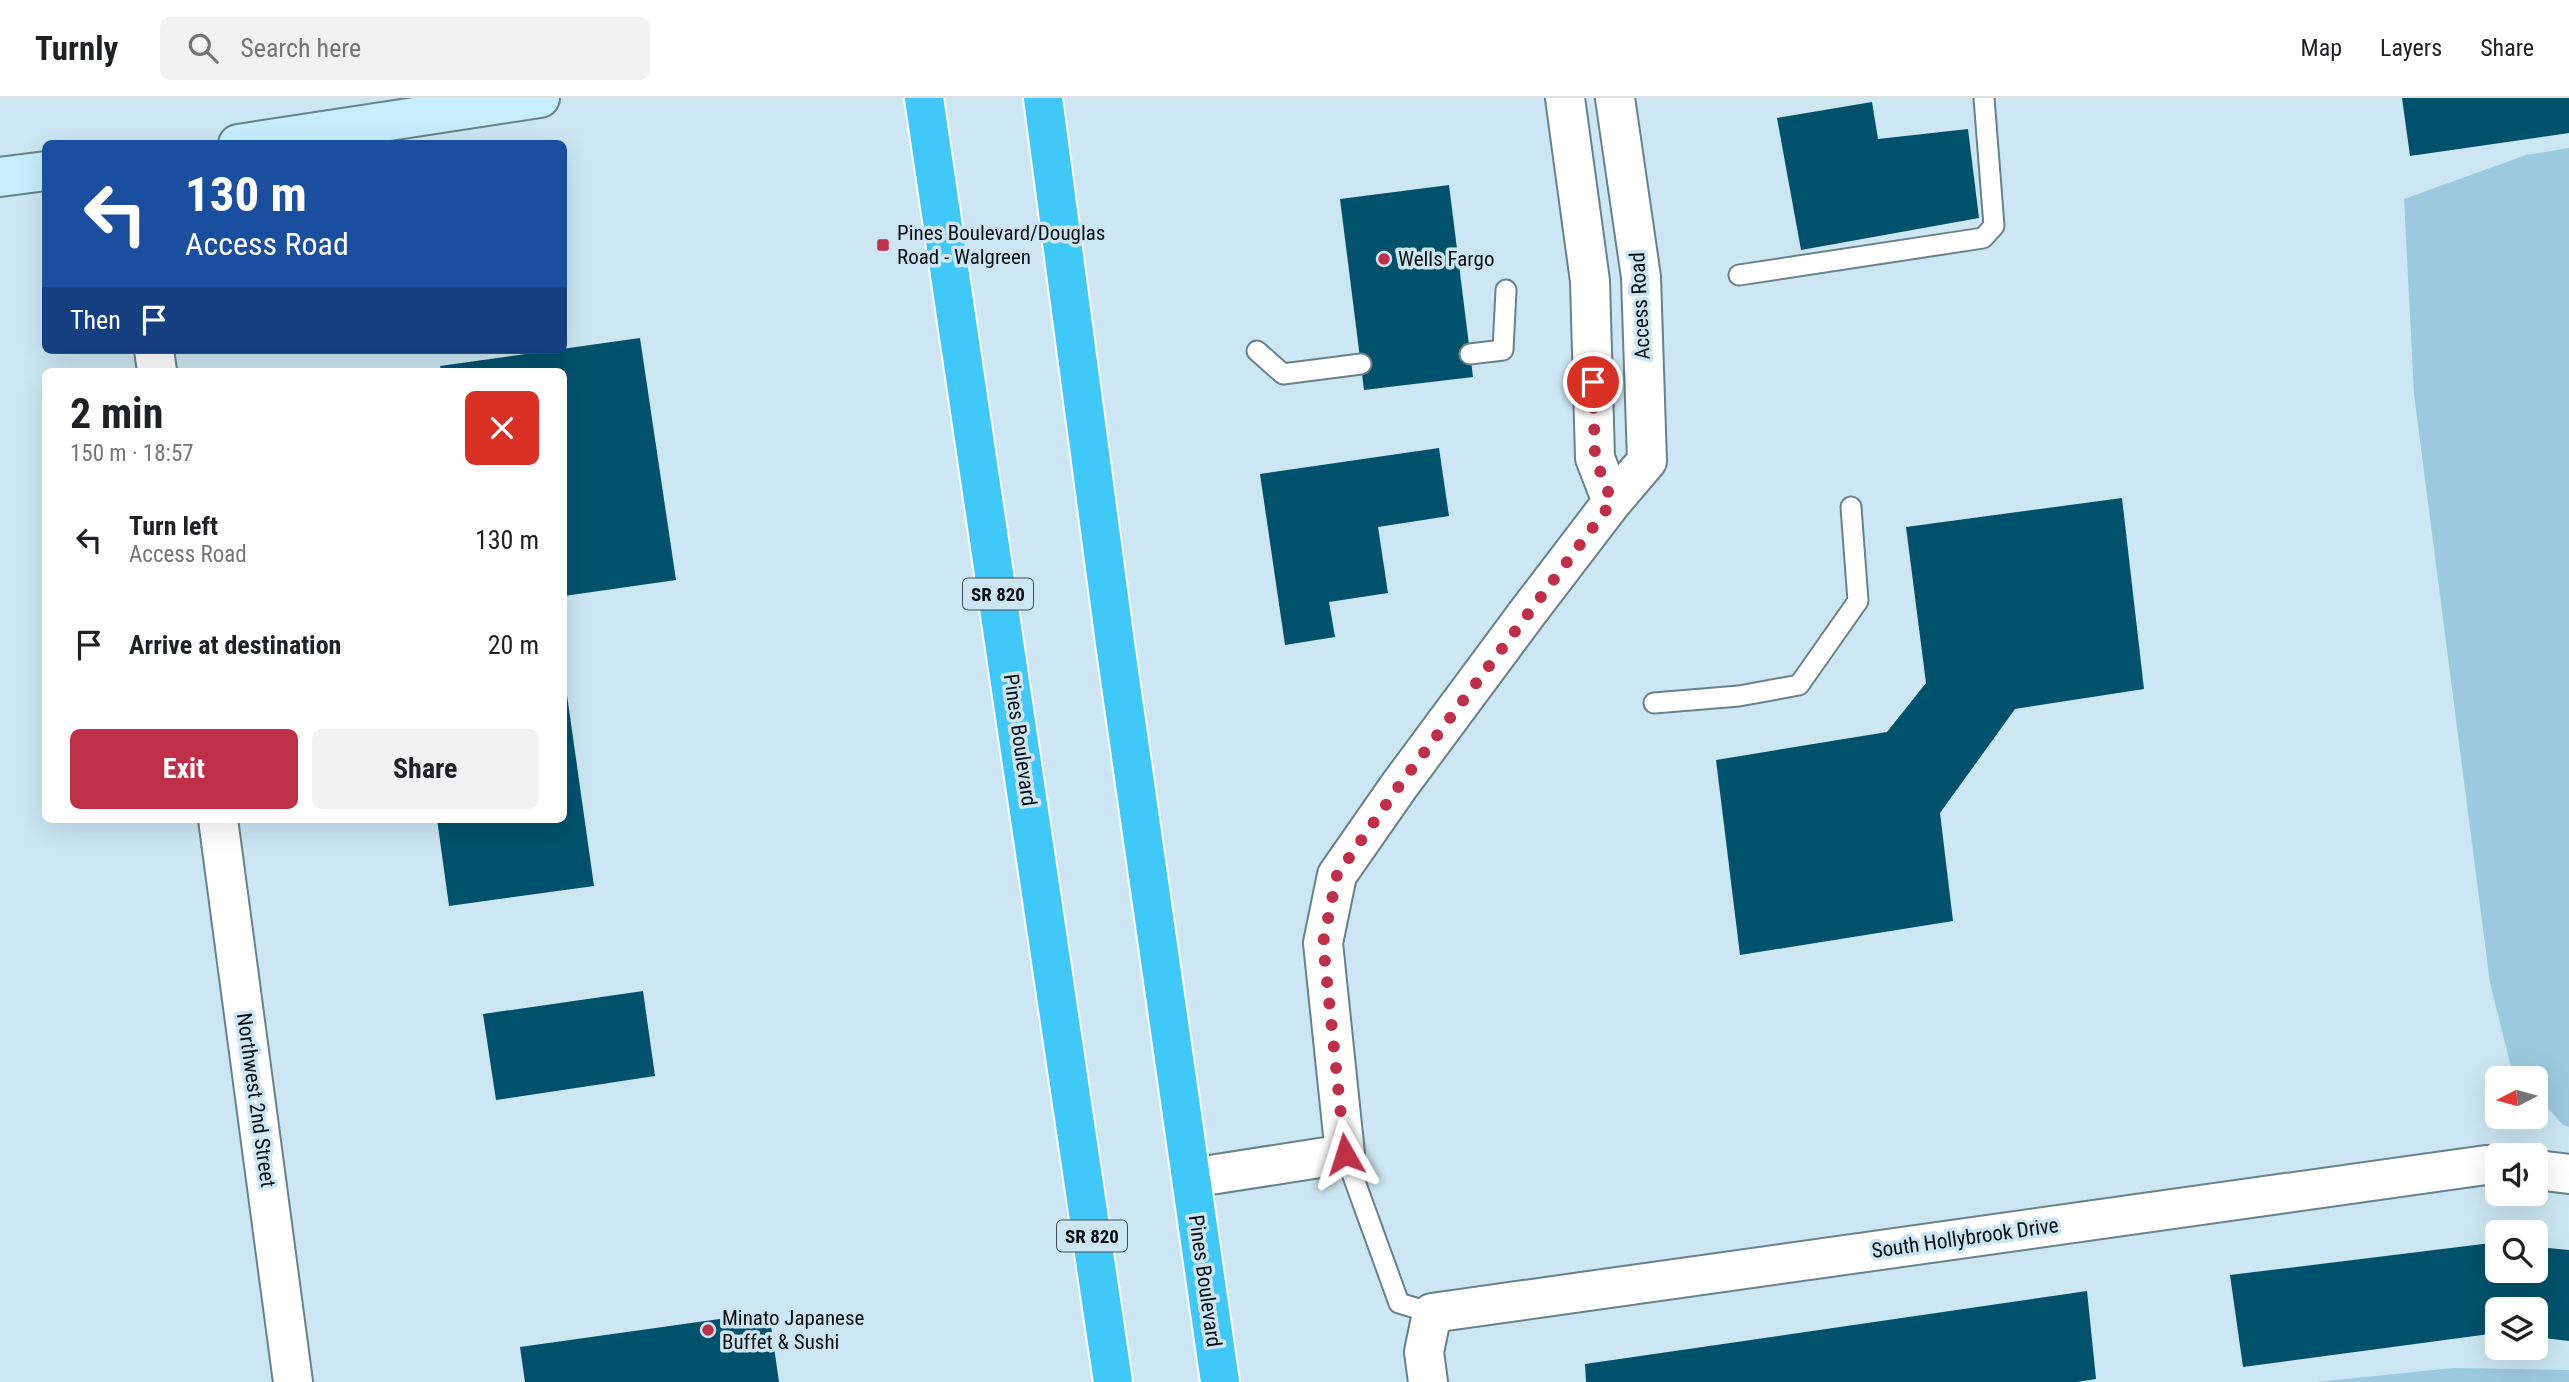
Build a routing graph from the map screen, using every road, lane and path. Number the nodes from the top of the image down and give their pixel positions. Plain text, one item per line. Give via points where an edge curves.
1 (540, 98) edge
2 (924, 98) edge
3 (1043, 98) edge
4 (1565, 98) edge
5 (1615, 98) edge
6 (1984, 98) edge
7 (264, 140) edge
8 (42, 172) edge
9 (0, 177) edge
10 (1739, 275) dead end
11 (1642, 276) junction
12 (1590, 281) junction
13 (1506, 290) dead end
14 (1258, 351) dead end
15 (1470, 354) dead end
16 (1361, 364) dead end
17 (1612, 502) junction
18 (1851, 507) dead end
19 (1654, 703) dead end
20 (219, 823) edge
21 (1345, 1154) junction
22 (2485, 1165) edge
23 (2548, 1171) edge
24 (2569, 1174) edge
25 (1191, 1178) junction
26 (1432, 1313) junction
27 (293, 1382) edge
28 (1113, 1382) edge
29 (1220, 1382) edge
30 (1428, 1382) edge

1 - 7 main road
2 - 28 highway, Pines Boulevard / SR 820
3 - 25 highway, Pines Boulevard
4 - 12 street
5 - 11 street, Access Road
6 - 10 lane via 1994,226 1983,238
8 - 9 main road
11 - 12 street
11 - 17 street, Access Road via 1647,461
12 - 17 street via 1595,458
13 - 15 lane via 1503,349
14 - 16 lane via 1283,374
17 - 21 street, Access Road via 1337,875 1323,943
18 - 19 lane via 1858,601 1799,685 1739,696
20 - 27 street, Northwest 2nd Street
21 - 25 street
21 - 26 lane via 1399,1303
22 - 26 street, South Hollybrook Drive
23 - 24 street
25 - 29 highway, Pines Boulevard
26 - 30 street via 1424,1352

